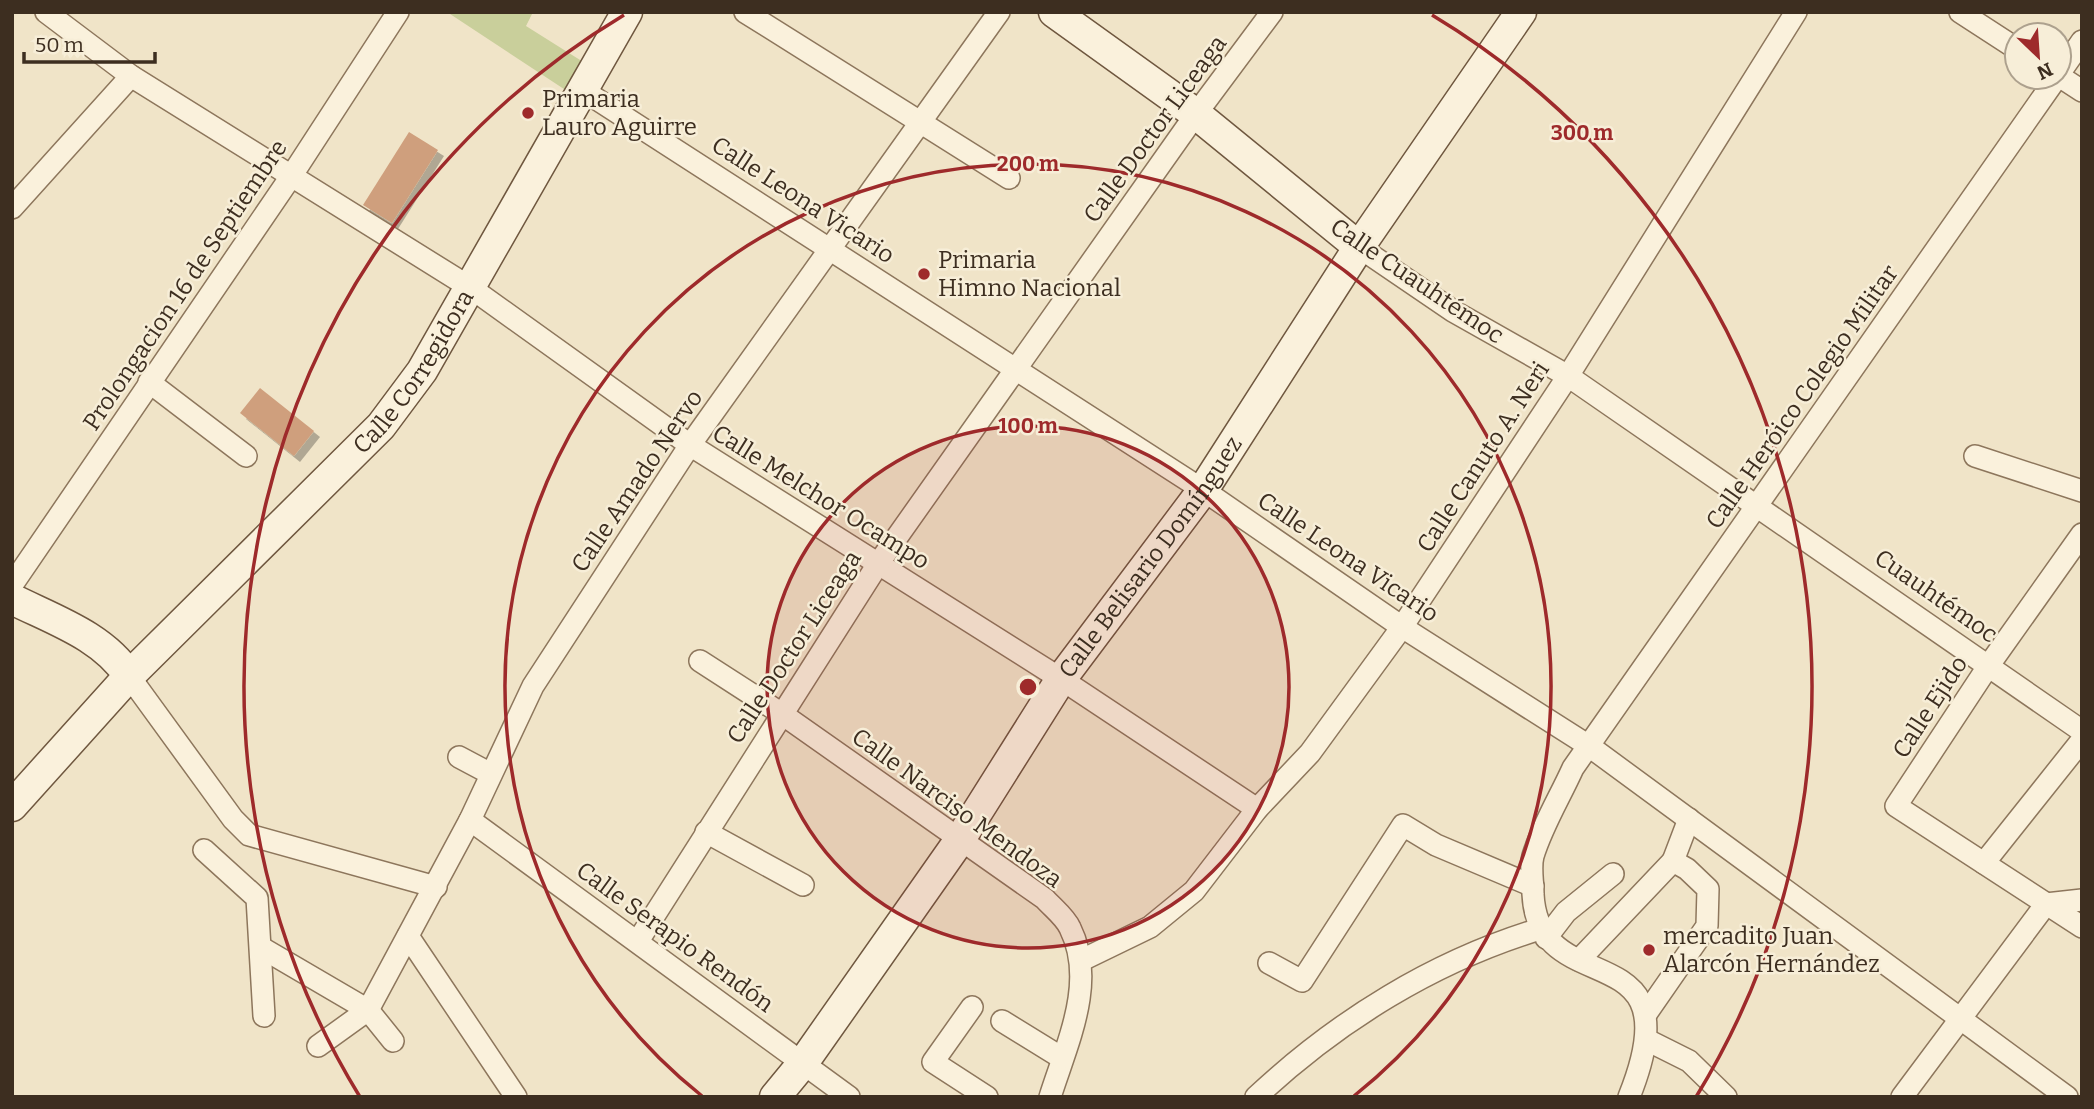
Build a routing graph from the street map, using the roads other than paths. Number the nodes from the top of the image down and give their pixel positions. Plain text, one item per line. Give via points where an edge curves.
1 (46, 12) edge
2 (398, 12) edge
3 (626, 12) edge
4 (745, 12) edge
5 (999, 12) edge
6 (1054, 12) edge
7 (1272, 12) edge
8 (1521, 12) edge
9 (1797, 12) edge
10 (1960, 12) edge
11 (2003, 40) edge
12 (131, 76) junction
13 (581, 89) junction
14 (2048, 91) edge
15 (1196, 114) junction
16 (918, 123) junction
17 (292, 175) junction
18 (1009, 178) dead end
19 (12, 208) edge
20 (1359, 247) junction
21 (831, 249) junction
22 (471, 288) junction
23 (1016, 370) junction
24 (1568, 376) junction
25 (149, 382) junction
26 (690, 445) junction
27 (246, 456) dead end
28 (1975, 456) dead end
29 (1203, 490) junction
30 (2082, 491) edge
31 (1759, 506) junction
32 (2082, 534) edge
33 (878, 564) junction
34 (12, 585) edge
35 (12, 599) edge
36 (1402, 627) junction
37 (700, 661) dead end
38 (1989, 665) junction
39 (130, 676) junction
40 (1061, 678) junction
41 (782, 714) junction
42 (2082, 732) edge
43 (2082, 740) edge
44 (1589, 746) junction
45 (459, 757) dead end
46 (491, 774) junction
47 (12, 806) edge
48 (1258, 809) junction
49 (1689, 819) junction
50 (470, 820) junction
51 (706, 832) junction
52 (959, 841) junction
53 (204, 850) dead end
54 (1672, 861) junction
55 (1984, 863) junction
56 (1613, 874) dead end
57 (803, 885) dead end
58 (1533, 886) junction
59 (436, 887) junction
60 (2082, 900) edge
61 (2046, 904) junction
62 (2082, 927) edge
63 (1543, 934) junction
64 (408, 936) junction
65 (638, 941) junction
66 (262, 948) junction
67 (1082, 960) junction
68 (1580, 960) junction
69 (1269, 963) dead end
70 (972, 1007) dead end
71 (368, 1010) junction
72 (1646, 1014) junction
73 (264, 1016) dead end
74 (1961, 1018) junction
75 (1002, 1021) dead end
76 (1647, 1040) junction
77 (393, 1041) dead end
78 (318, 1046) dead end
79 (1062, 1058) junction
80 (803, 1063) junction
81 (516, 1097) edge
82 (775, 1097) edge
83 (849, 1097) edge
84 (987, 1097) edge
85 (1050, 1097) edge
86 (1256, 1097) edge
87 (1629, 1097) edge
88 (1726, 1097) edge
89 (1902, 1097) edge
90 (2067, 1097) edge

1 - 12 street, Calle Melchor Ocampo
2 - 17 street, Prolongacion 16 de Septiembre
3 - 13 street, Calle Corregidora
4 - 16 street
5 - 16 street, Calle Amado Nervo
6 - 15 street, Calle Cuauhtémoc
7 - 15 street, Calle Doctor Liceaga
8 - 20 street, Calle Belisario Domínguez
9 - 24 street, Calle Canuto A. Neri
10 - 11 street
12 - 17 street, Calle Melchor Ocampo
12 - 19 street
13 - 21 street, Calle Leona Vicario
13 - 22 street, Calle Corregidora
14 - 31 street, Calle Heróico Colegio Militar
15 - 20 street, Calle Cuauhtémoc
15 - 23 street, Calle Doctor Liceaga
16 - 18 street
16 - 21 street, Calle Amado Nervo
17 - 22 street, Calle Melchor Ocampo
17 - 25 street, Prolongacion 16 de Septiembre
20 - 24 street, Calle Cuauhtémoc via 1454,311
20 - 29 street, Calle Belisario Domínguez
21 - 23 street, Calle Leona Vicario
21 - 26 street, Calle Amado Nervo
22 - 26 street, Calle Melchor Ocampo
22 - 39 street, Calle Corregidora via 422,370 381,426
23 - 29 street, Calle Leona Vicario
23 - 33 street, Calle Doctor Liceaga
24 - 31 street, Calle Cuauhtémoc
24 - 36 street, Calle Canuto A. Neri
25 - 27 street
25 - 34 street, Prolongacion 16 de Septiembre
26 - 33 street, Calle Melchor Ocampo
26 - 46 street, Calle Amado Nervo via 533,686
28 - 30 street
29 - 36 street, Calle Leona Vicario
29 - 40 street, Calle Belisario Domínguez
31 - 38 street, Cuauhtémoc
31 - 44 street, Calle Heróico Colegio Militar
32 - 38 street, Calle Ejido
33 - 40 street, Calle Melchor Ocampo
33 - 41 street, Calle Doctor Liceaga
35 - 39 street via 103,645
36 - 44 street, Calle Leona Vicario
36 - 48 street, Calle Canuto A. Neri via 1310,753
37 - 41 street, Calle Narciso Mendoza
38 - 42 street, Cuauhtémoc
38 - 55 street, Calle Ejido via 1896,806
39 - 47 street, Calle Corregidora
39 - 59 street via 249,835
40 - 48 street, Calle Melchor Ocampo
40 - 52 street, Calle Belisario Domínguez
41 - 51 street, Calle Doctor Liceaga
41 - 52 street, Calle Narciso Mendoza
43 - 55 street
44 - 49 street, Calle Leona Vicario
44 - 58 street, Calle Heróico Colegio Militar via 1573,768 1532,858
45 - 46 street
46 - 50 street, Calle Amado Nervo
48 - 67 street, Calle Canuto A. Neri via 1194,891 1150,928
49 - 54 street
49 - 74 street, Calle Leona Vicario
50 - 59 street, Calle Amado Nervo
50 - 65 street, Calle Serapio Rendón
51 - 57 street
51 - 65 street, Calle Doctor Liceaga
52 - 67 street, Calle Narciso Mendoza via 1045,899 1069,926
52 - 80 street, Calle Belisario Domínguez
53 - 66 street via 257,898
54 - 68 street
54 - 72 street via 1708,889 1707,926
55 - 61 street
56 - 63 street
58 - 63 street, Calle Heróico Colegio Militar via 1534,909
58 - 69 street via 1436,845 1403,825 1302,981
59 - 64 street, Calle Amado Nervo
60 - 61 street
61 - 62 street
61 - 74 street
63 - 68 street
63 - 86 street via 1428,972 1330,1035
64 - 71 street, Calle Amado Nervo
64 - 81 street
65 - 80 street, Calle Serapio Rendón
66 - 71 street
66 - 73 street
67 - 79 street via 1080,1000
68 - 72 street via 1625,983 1642,999
70 - 84 street via 933,1062
71 - 77 street
71 - 78 street
72 - 76 street
74 - 89 street
74 - 90 street, Calle Leona Vicario
75 - 79 street
76 - 87 street
76 - 88 street via 1689,1061
79 - 85 street
80 - 82 street, Calle Belisario Domínguez
80 - 83 street, Calle Serapio Rendón

